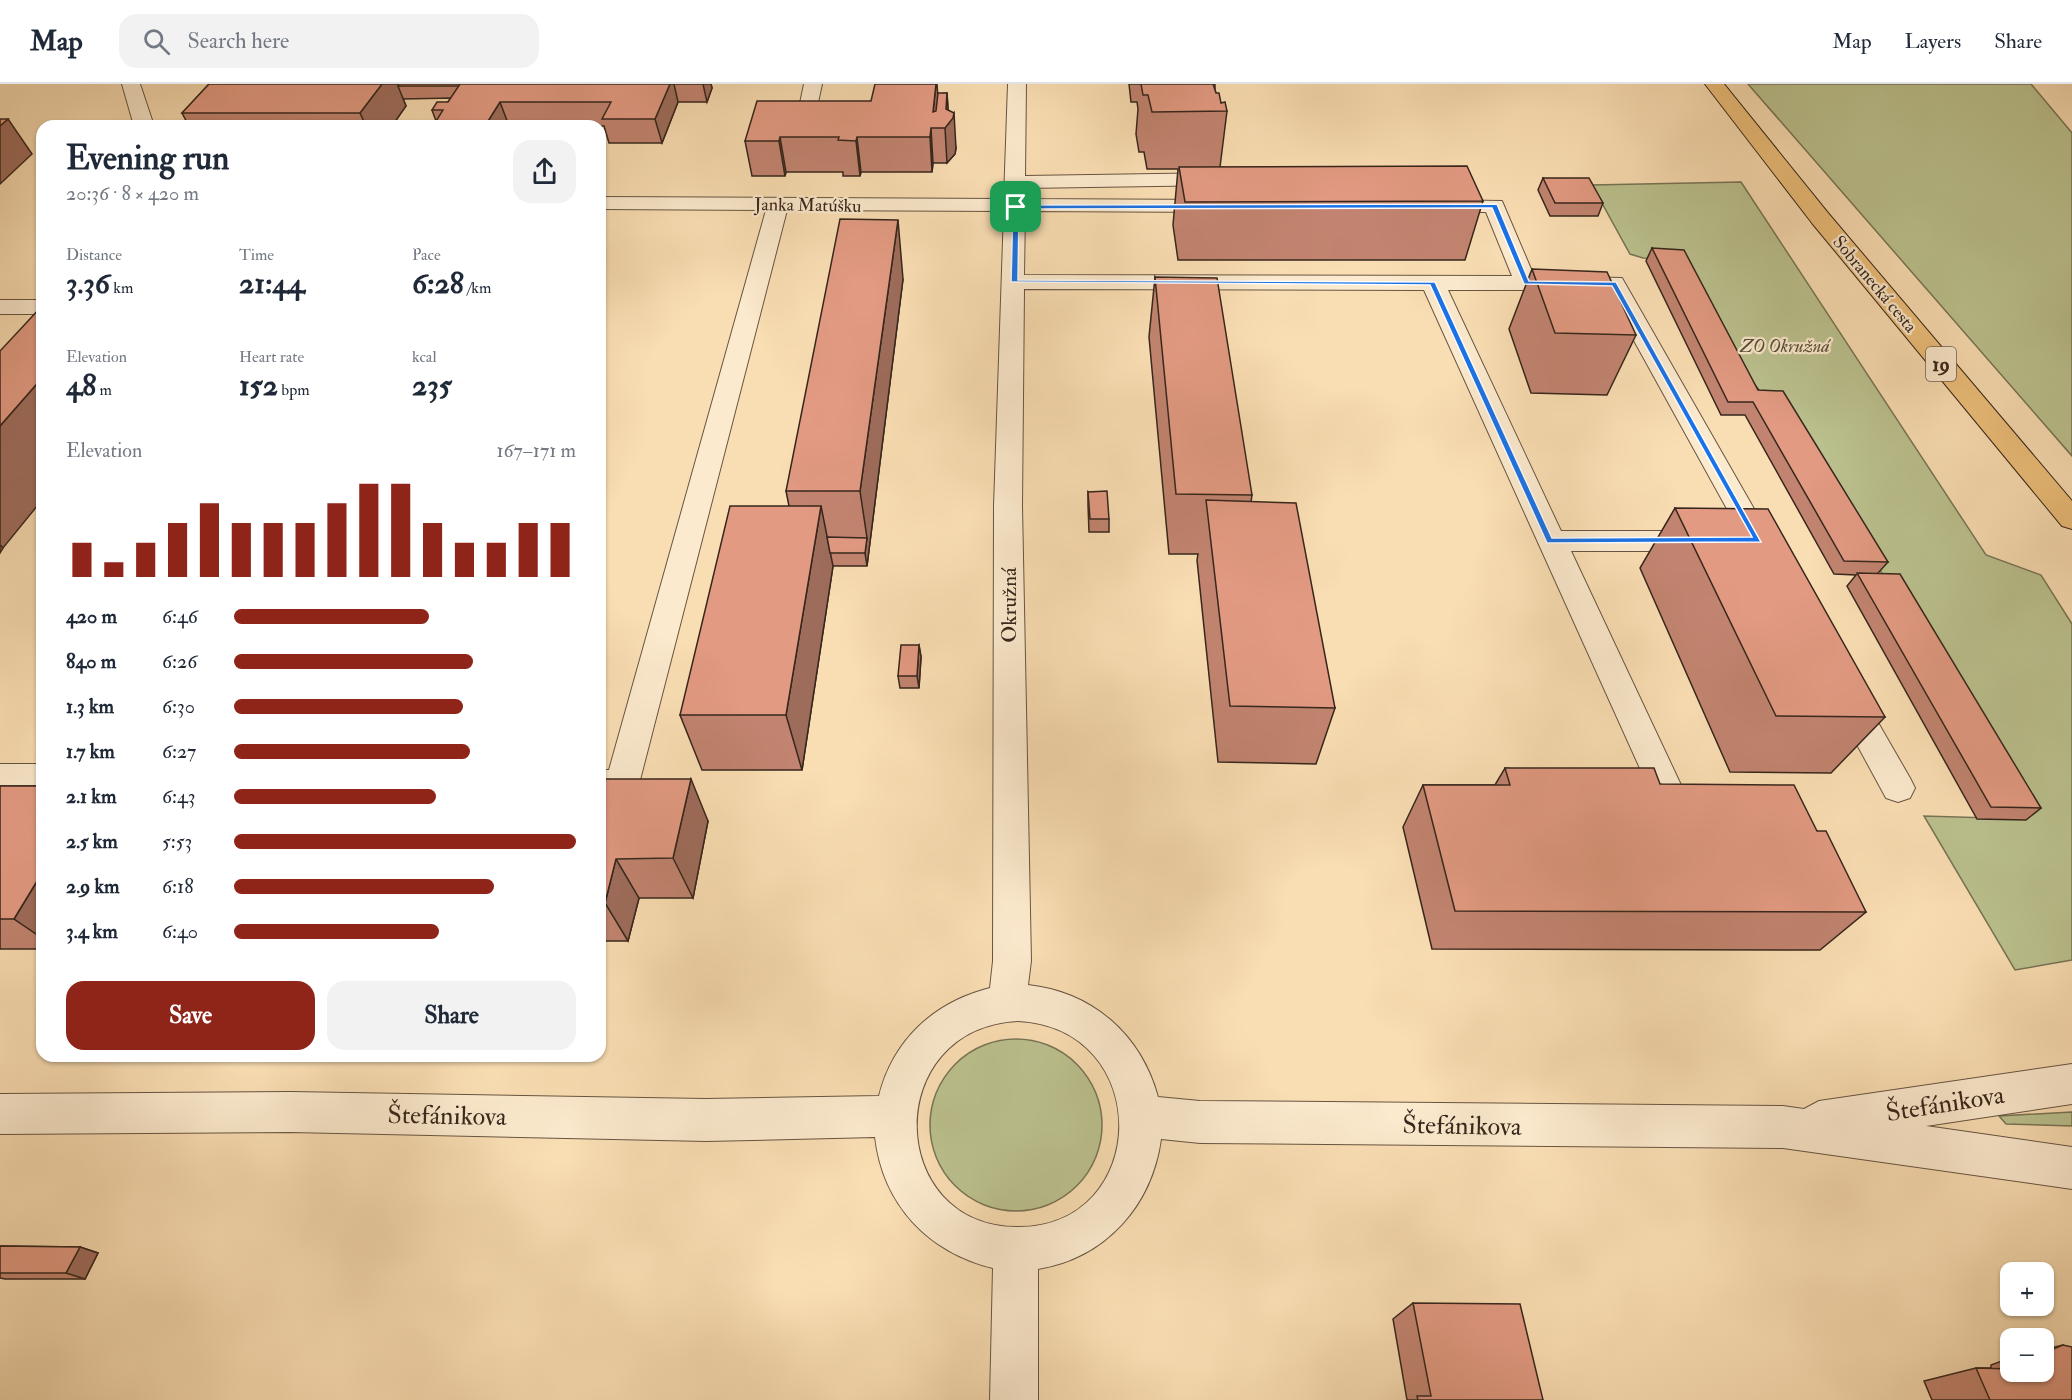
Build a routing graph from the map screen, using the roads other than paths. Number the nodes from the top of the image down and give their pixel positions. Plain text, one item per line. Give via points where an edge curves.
1 (131, 84) edge
2 (813, 84) edge
3 (1017, 84) edge
4 (1713, 84) edge
5 (809, 108) edge
6 (142, 120) edge
7 (1243, 179) edge
8 (1016, 194) junction
9 (606, 203) edge
10 (778, 205) junction
11 (1244, 206) edge
12 (1411, 206) edge
13 (1014, 282) junction
14 (1433, 283) junction
15 (1526, 283) junction
16 (0, 307) edge
17 (36, 307) edge
18 (2069, 519) edge
19 (1758, 540) junction
20 (1550, 541) junction
21 (1775, 570) edge
22 (1834, 674) edge
23 (0, 778) edge
24 (36, 778) edge
25 (606, 784) edge
26 (1664, 785) edge
27 (1898, 788) dead end
28 (1007, 1003) junction
29 (2072, 1083) edge
30 (0, 1114) edge
31 (894, 1116) junction
32 (1142, 1116) junction
33 (1783, 1128) junction
34 (2072, 1168) edge
35 (1016, 1250) junction
36 (1014, 1400) edge

1 - 6 street
2 - 5 street
3 - 8 street, Okružná
4 - 18 main road, Sobranecká cesta / 19
7 - 8 street
8 - 10 street, Janka Matúšku
8 - 11 street
8 - 13 street, Okružná
9 - 10 street, Janka Matúšku
10 - 25 street via 622,784
12 - 15 street via 1494,206
13 - 14 street
13 - 28 street, Okružná via 1008,506 1012,961
14 - 15 street
14 - 20 street
15 - 19 street via 1614,284
16 - 17 street
19 - 20 street
19 - 21 street
20 - 26 street
22 - 27 street
23 - 24 street
28 - 31 street via 974,1011 944,1028 920,1052 903,1082
28 - 32 street via 1039,1004 1069,1013 1097,1030 1118,1054 1134,1083
29 - 33 street, Štefánikova
30 - 31 street, Štefánikova via 279,1112 706,1120
31 - 35 street via 897,1149 907,1180 926,1208 951,1231 982,1245
32 - 33 street, Štefánikova via 1200,1122
32 - 35 street via 1132,1172 1119,1197 1099,1219 1074,1236 1046,1246
33 - 34 street, Štefánikova
35 - 36 street

